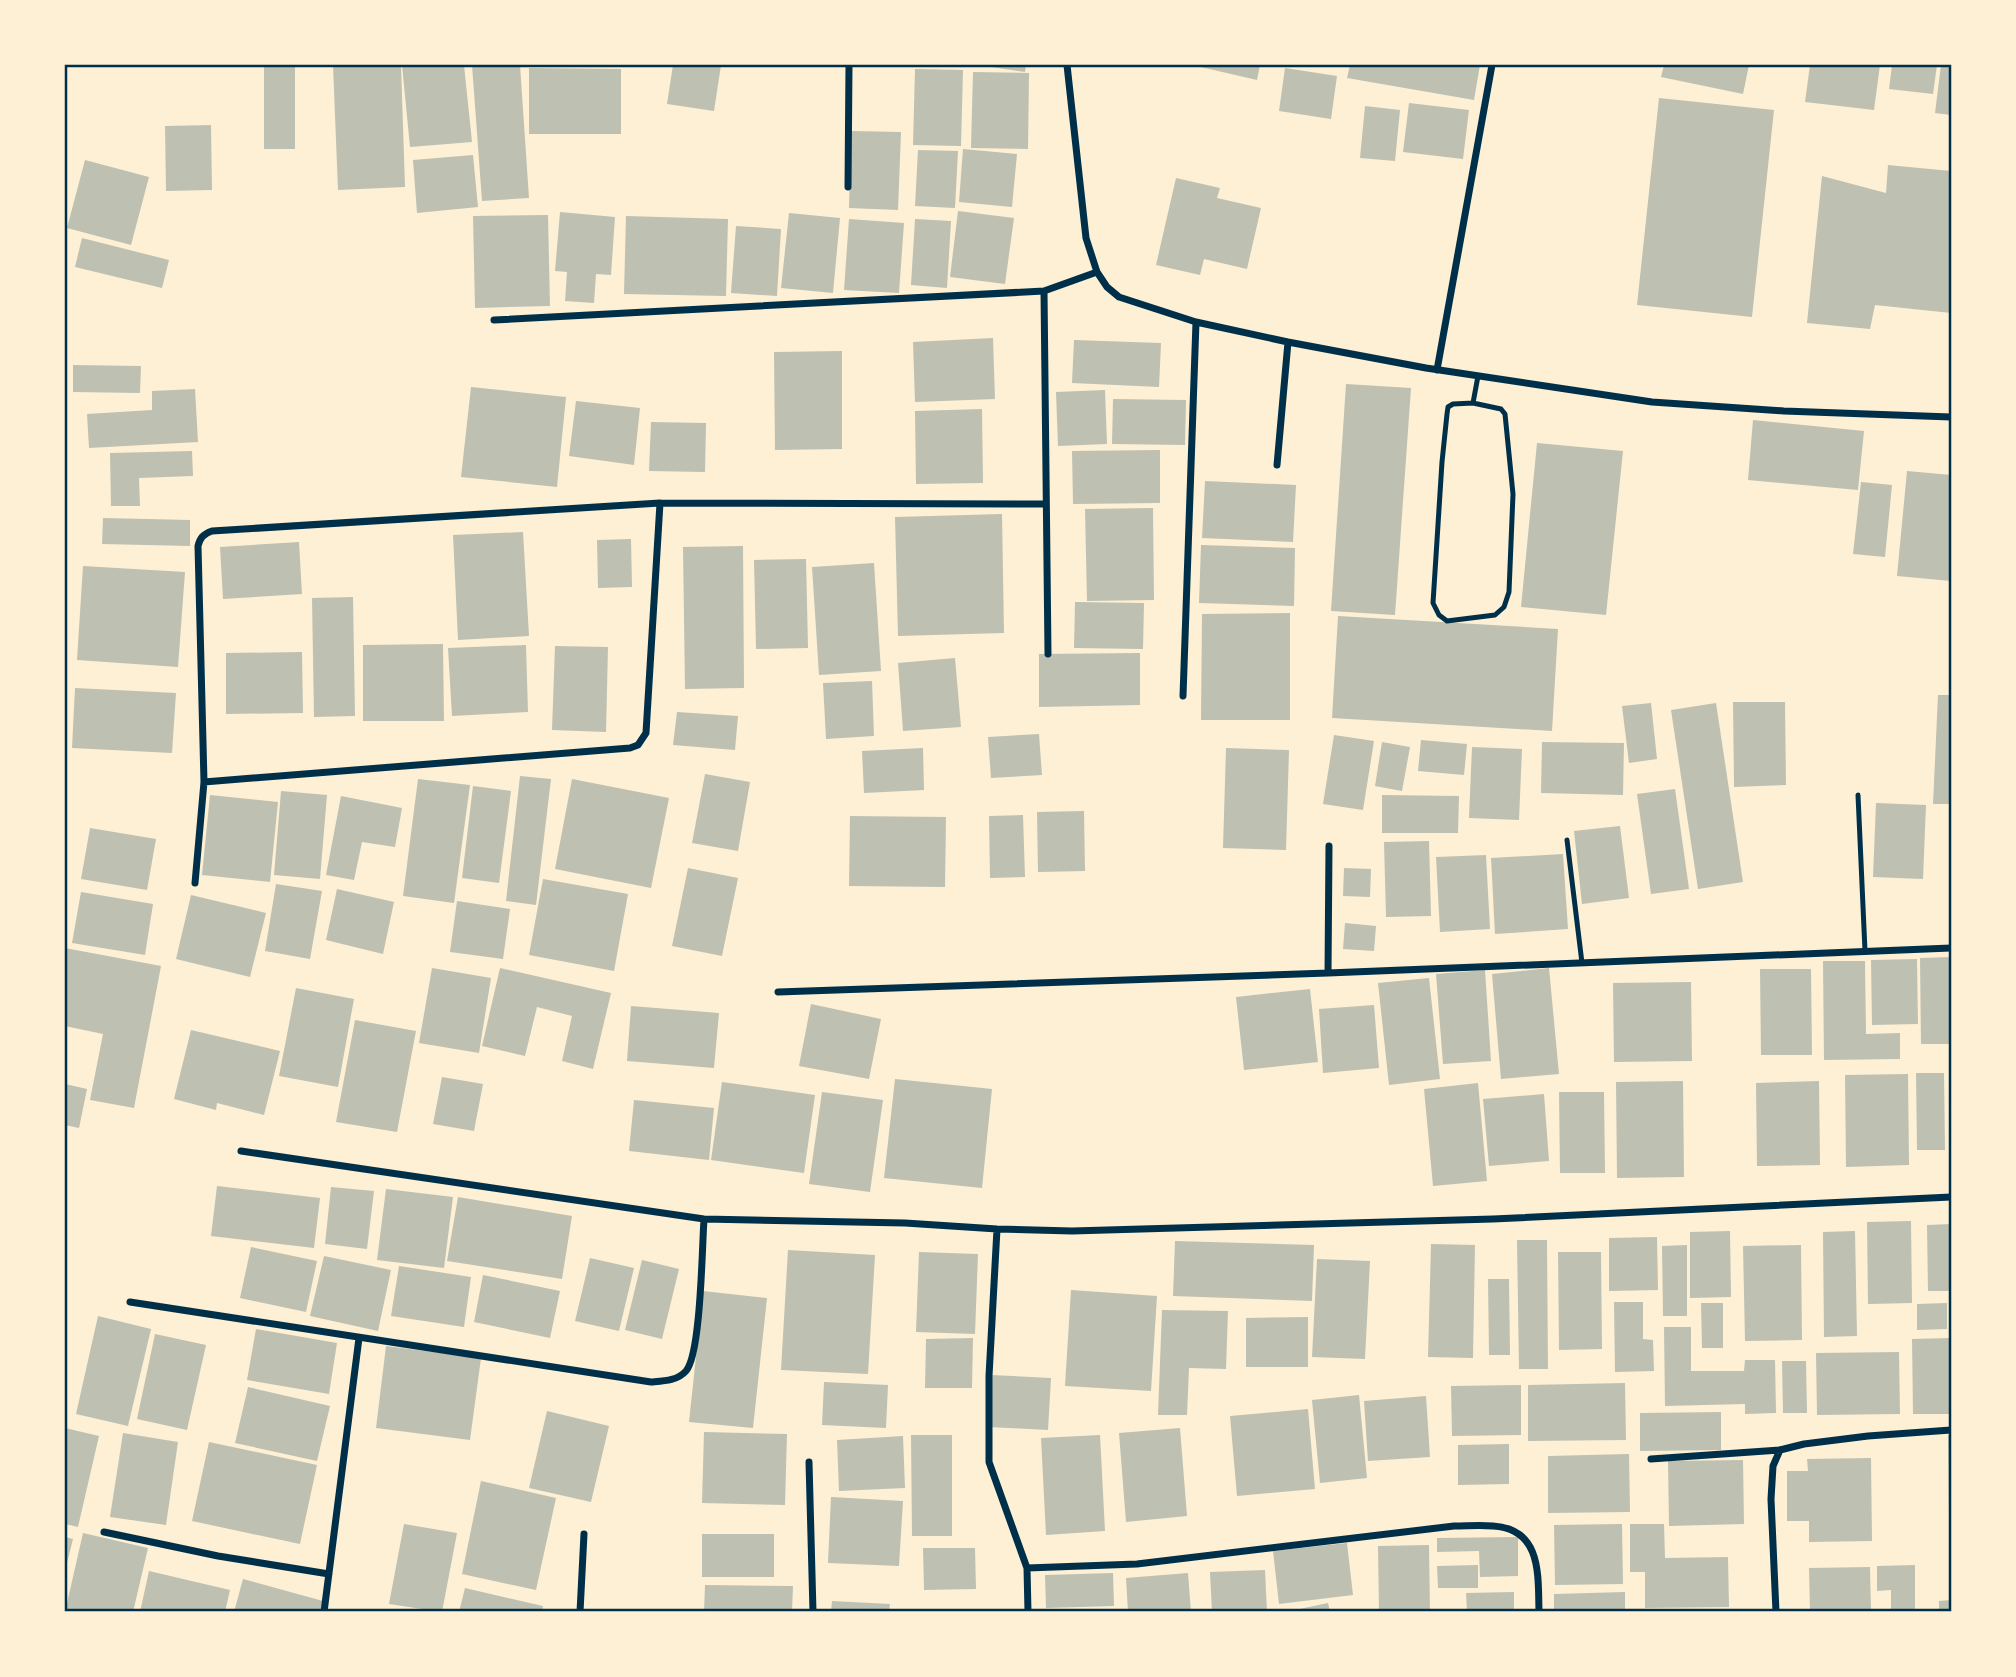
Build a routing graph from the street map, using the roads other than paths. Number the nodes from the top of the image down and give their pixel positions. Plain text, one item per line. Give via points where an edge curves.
1 (849, 65) edge
2 (1067, 65) edge
3 (1492, 65) edge
4 (849, 187) dead end
5 (1097, 272) junction
6 (1044, 291) junction
7 (494, 320) dead end
8 (1196, 322) junction
9 (1288, 342) junction
10 (1437, 370) junction
11 (1478, 376) junction
12 (1472, 403) junction
13 (1951, 417) edge
14 (1277, 465) dead end
15 (660, 503) junction
16 (1046, 504) junction
17 (1048, 654) dead end
18 (1183, 696) dead end
19 (204, 782) junction
20 (1858, 794) dead end
21 (1567, 841) dead end
22 (1329, 846) dead end
23 (195, 883) dead end
24 (1951, 948) edge
25 (1864, 951) junction
26 (1582, 963) junction
27 (1328, 973) junction
28 (778, 992) dead end
29 (241, 1151) dead end
30 (1951, 1197) edge
31 (704, 1219) junction
32 (997, 1229) junction
33 (130, 1302) dead end
34 (359, 1338) junction
35 (1951, 1430) edge
36 (1780, 1450) junction
37 (1651, 1459) dead end
38 (809, 1462) dead end
39 (104, 1532) dead end
40 (584, 1534) dead end
41 (1027, 1568) junction
42 (329, 1574) junction
43 (324, 1612) edge
44 (580, 1612) edge
45 (813, 1612) edge
46 (1028, 1612) edge
47 (1539, 1612) edge
48 (1776, 1612) edge

1 - 4 street
2 - 5 street via 1086,238
3 - 10 street
5 - 6 street
5 - 8 street via 1119,297
6 - 7 street
6 - 16 street
8 - 9 street
8 - 18 street
9 - 10 street
9 - 14 street
10 - 11 street
11 - 12 lane
11 - 13 street via 1652,402
12 - 12 lane via 1505,414 1513,494 1509,592 1504,607 1495,615 1447,621 1433,603 1447,414 1453,404
15 - 16 street
15 - 19 street via 646,733 638,745
15 - 19 street via 206,533 198,547
16 - 17 street
19 - 23 street
20 - 25 lane
21 - 26 lane
22 - 27 street
24 - 25 street
25 - 26 street
26 - 27 street
27 - 28 street
29 - 31 street
30 - 32 street via 1493,1219 1072,1231
31 - 32 street
31 - 34 street via 692,1362 672,1380 651,1382
32 - 41 street via 989,1461
33 - 34 street
34 - 42 street
35 - 36 street via 1868,1436
36 - 37 street
36 - 48 street via 1773,1466 1771,1499
38 - 45 street
39 - 42 street
40 - 44 street
41 - 46 street
41 - 47 street via 1137,1564 1494,1525 1521,1534 1533,1549
42 - 43 street

